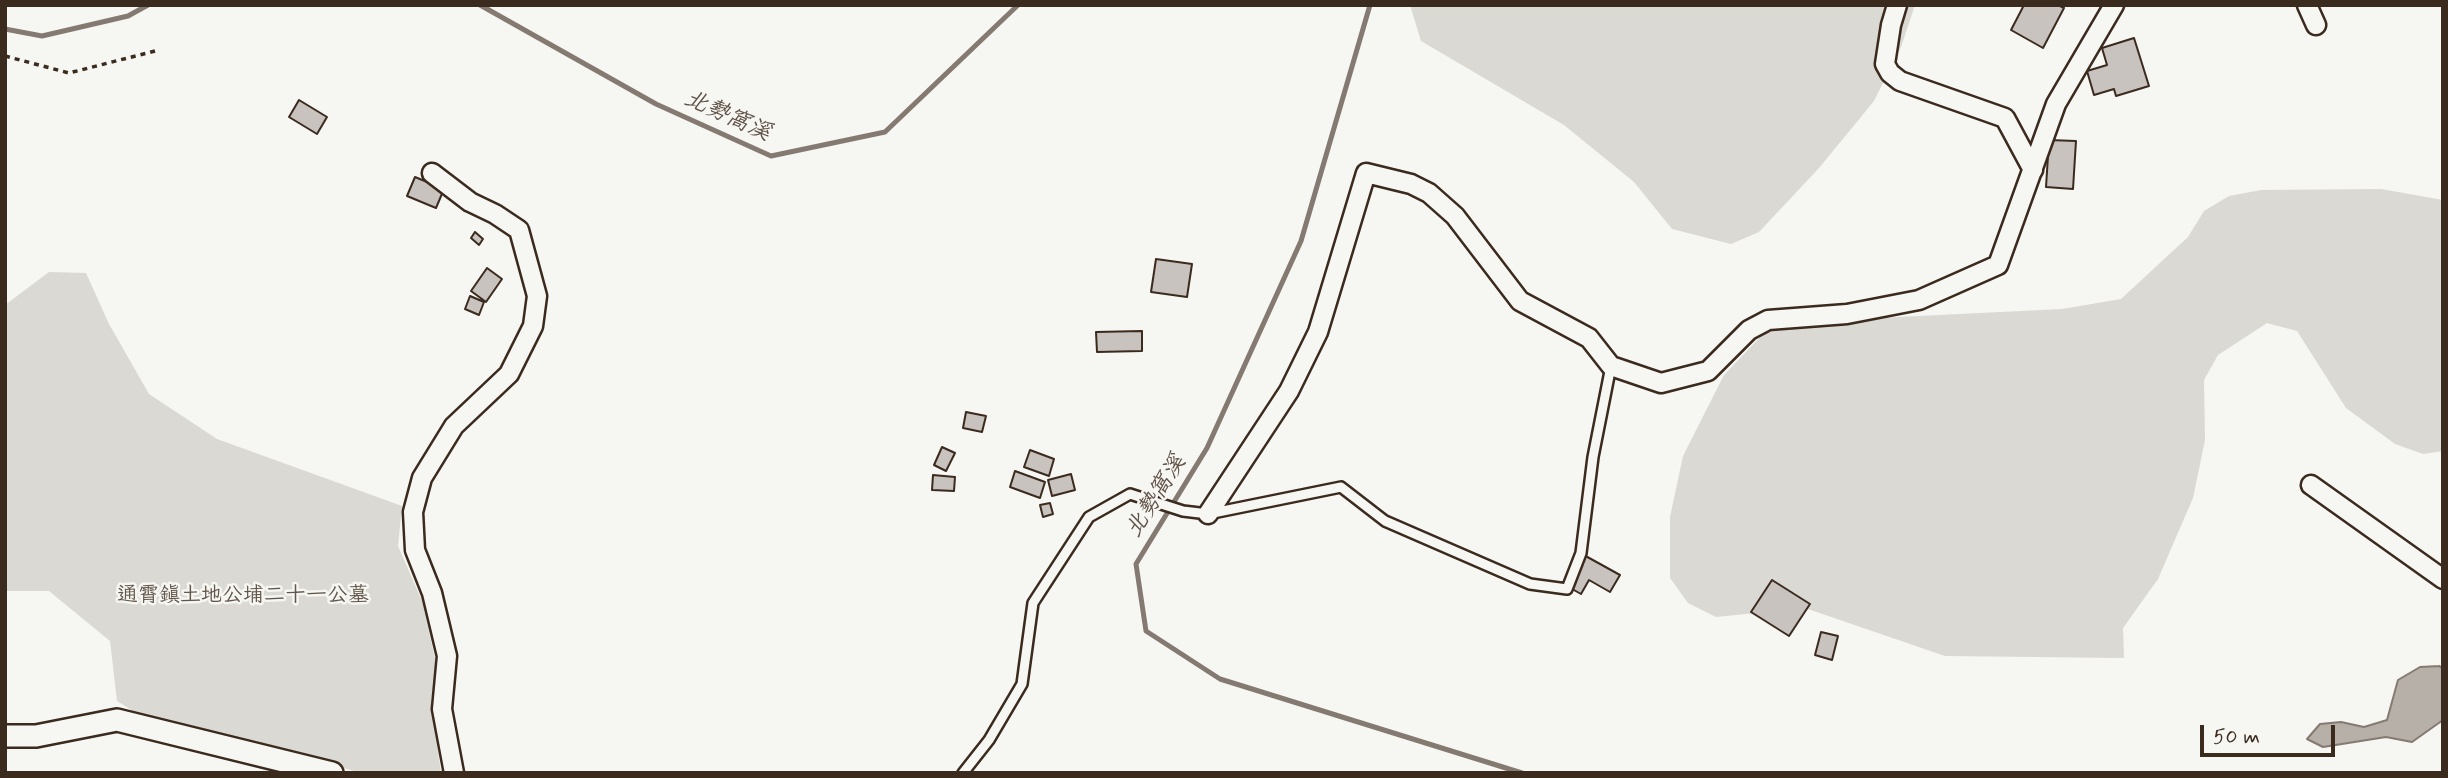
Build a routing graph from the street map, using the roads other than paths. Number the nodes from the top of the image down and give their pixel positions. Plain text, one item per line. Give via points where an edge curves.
1 (1897, 5) edge
2 (2114, 5) edge
3 (2307, 5) edge
4 (2316, 25) dead end
5 (2033, 170) junction
6 (432, 173) dead end
7 (1611, 366) junction
8 (2311, 485) dead end
9 (1208, 514) junction
10 (2443, 579) edge
11 (5, 736) edge
12 (332, 773) edge
13 (454, 773) edge
14 (963, 773) edge

1 - 5 street via 1885,64 1890,73 1900,81 2005,118
2 - 5 street via 2056,104
3 - 4 street
5 - 7 street via 1998,265 1919,300 1847,314 1768,320 1749,330 1708,371 1661,383
6 - 13 street via 519,230 537,296 533,326 509,374 454,426 422,478 413,512 415,550 432,593 447,656 442,709
7 - 9 lane via 1581,553 1567,589 1530,584 1385,521 1341,487
7 - 9 street via 1588,338 1520,301 1455,216 1429,193 1366,173 1318,332 1289,391
8 - 10 street
9 - 14 lane via 1130,494 1089,517 1033,603 1022,684
11 - 12 street via 36,736 117,720

